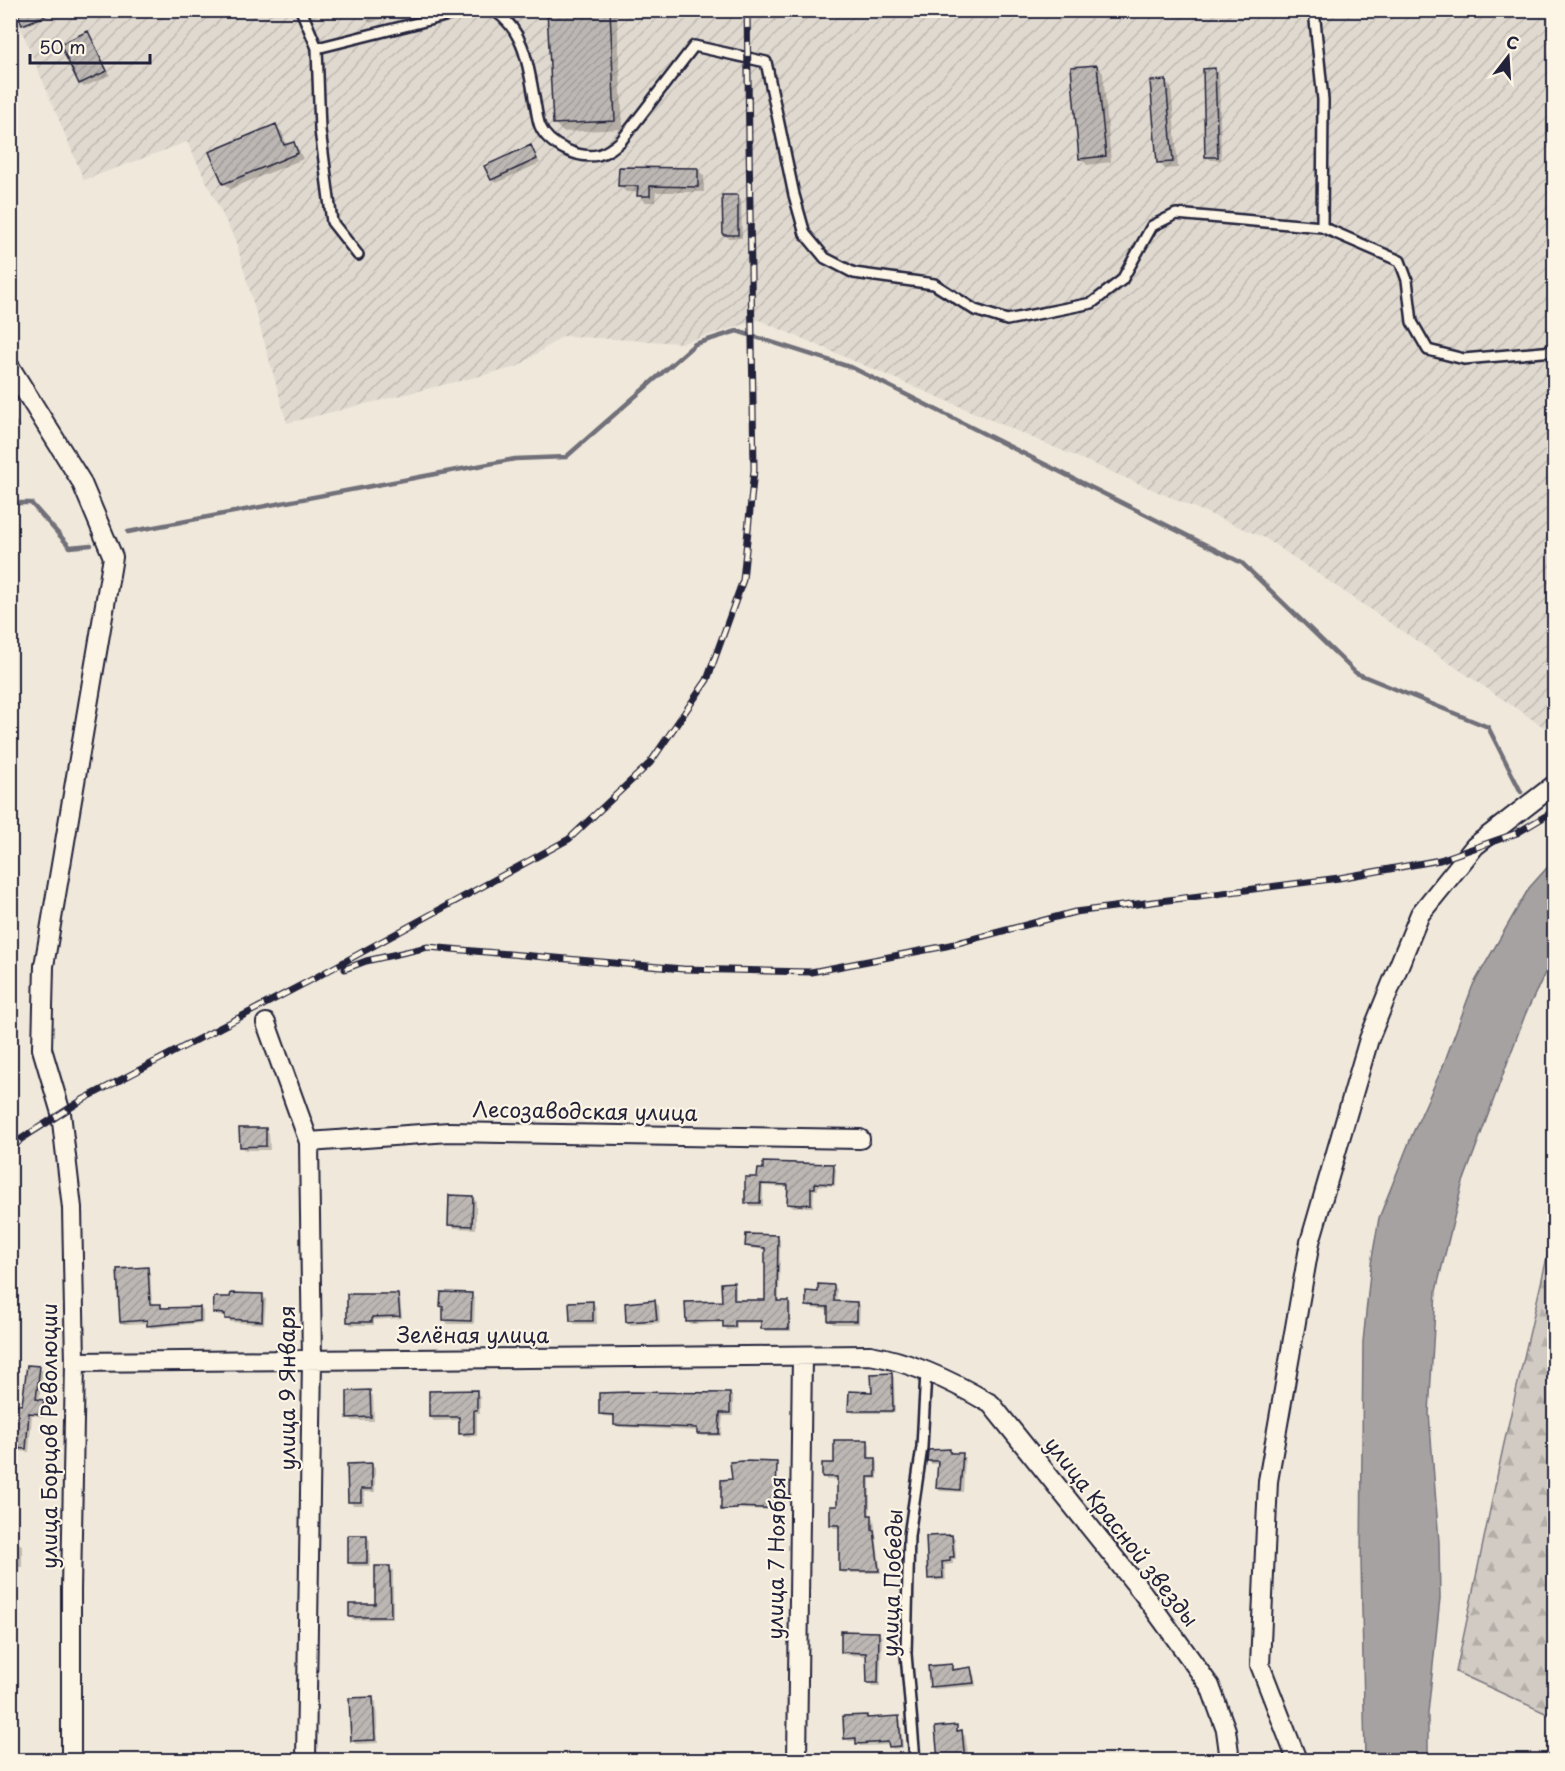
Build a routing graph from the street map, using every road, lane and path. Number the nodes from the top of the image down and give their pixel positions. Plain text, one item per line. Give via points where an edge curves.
1 (302, 10) edge
2 (470, 10) edge
3 (493, 10) edge
4 (1314, 10) edge
5 (317, 48) junction
6 (1322, 227) junction
7 (358, 255) dead end
8 (1554, 351) edge
9 (10, 368) edge
10 (1554, 784) edge
11 (266, 1023) dead end
12 (860, 1139) dead end
13 (309, 1142) junction
14 (870, 1355) joint
15 (802, 1356) junction
16 (312, 1360) junction
17 (75, 1362) junction
18 (926, 1372) junction
19 (71, 1761) edge
20 (306, 1761) edge
21 (796, 1761) edge
22 (915, 1761) edge
23 (1230, 1761) edge
24 (1297, 1761) edge

1 - 5 lane
2 - 5 lane
3 - 6 lane via 515,29 524,48 540,128 557,146 576,153 595,156 621,141 694,46 766,62 805,234 825,258 854,273 934,284 975,310 1007,320 1092,303 1122,280 1152,225 1176,214
4 - 6 lane via 1323,100
5 - 7 lane via 320,130 332,222
6 - 8 lane via 1400,261 1407,280 1412,322 1428,350 1464,359
9 - 17 street, улица Борцов Революции via 81,481 113,557 44,966 42,1049 61,1113 72,1208
10 - 24 street via 1475,846 1420,914 1369,1039 1310,1242 1268,1481 1260,1665
11 - 13 street, улица 9 Января
12 - 13 street, Лесозаводская улица via 450,1132
13 - 16 street, улица 9 Января
14 - 15 street, Зелёная улица
14 - 18 street, улица Красной звезды via 895,1359
15 - 16 street, Зелёная улица
15 - 21 street, улица 7 Ноября
16 - 17 street, Зелёная улица
16 - 20 street, улица 9 Января
17 - 19 street, улица Борцов Революции
18 - 22 lane, улица Победы via 922,1447 909,1536 906,1654
18 - 23 street, улица Красной звезды via 991,1404 1142,1592 1210,1686 1226,1730

